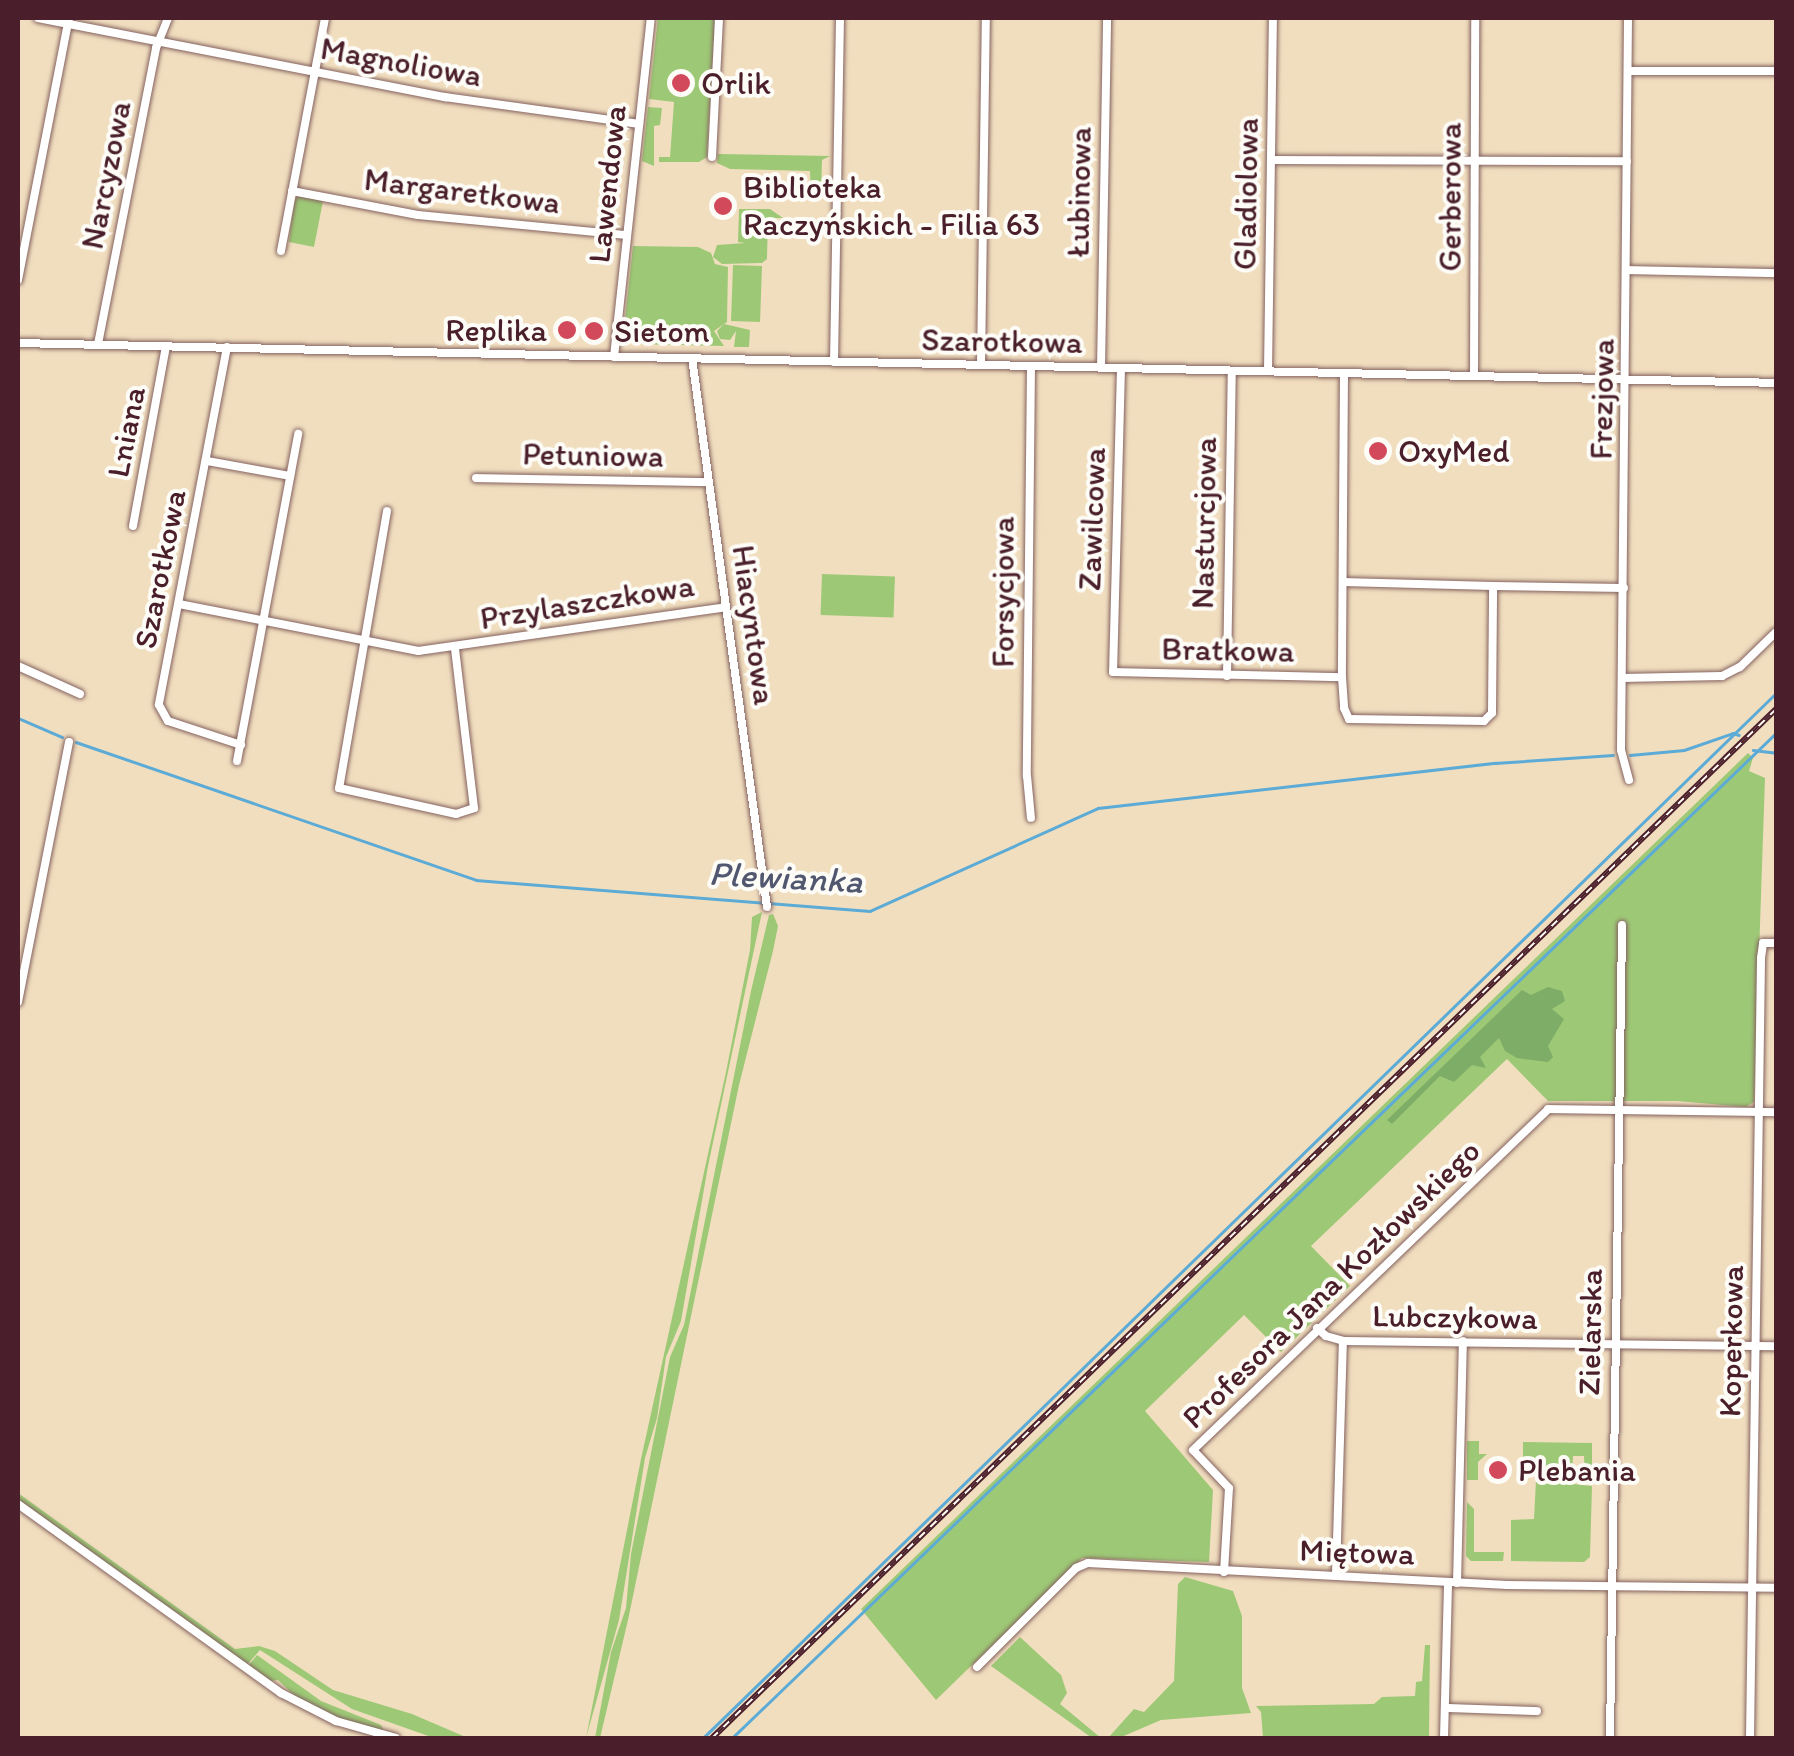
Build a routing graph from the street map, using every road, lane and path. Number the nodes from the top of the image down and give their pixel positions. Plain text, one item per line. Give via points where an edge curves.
1 (38, 18) edge
2 (168, 18) edge
3 (325, 18) edge
4 (651, 18) edge
5 (719, 18) edge
6 (840, 18) edge
7 (986, 18) edge
8 (1107, 18) edge
9 (1273, 18) edge
10 (1475, 18) edge
11 (1628, 18) edge
12 (68, 20) edge
13 (159, 42) junction
14 (1628, 71) junction
15 (1776, 71) edge
16 (314, 73) junction
17 (639, 124) junction
18 (712, 157) dead end
19 (1272, 160) junction
20 (1475, 161) junction
21 (1627, 161) junction
22 (292, 192) junction
23 (627, 235) junction
24 (281, 251) dead end
25 (1628, 270) junction
26 (1776, 273) edge
27 (18, 280) edge
28 (18, 343) edge
29 (98, 344) junction
30 (166, 346) junction
31 (227, 348) junction
32 (614, 357) junction
33 (692, 358) junction
34 (834, 362) junction
35 (981, 365) junction
36 (1030, 366) junction
37 (1101, 368) junction
38 (1121, 368) junction
39 (1232, 371) junction
40 (1268, 372) junction
41 (1344, 373) junction
42 (1474, 376) junction
43 (1628, 378) junction
44 (1776, 383) edge
45 (298, 434) dead end
46 (206, 461) junction
47 (290, 476) junction
48 (476, 478) dead end
49 (709, 482) junction
50 (387, 511) dead end
51 (133, 526) dead end
52 (1343, 582) junction
53 (1492, 586) junction
54 (1624, 588) junction
55 (179, 604) junction
56 (726, 607) junction
57 (263, 621) junction
58 (1776, 632) edge
59 (363, 642) junction
60 (455, 648) junction
61 (18, 666) edge
62 (1113, 672) joint
63 (1226, 676) junction
64 (1342, 677) junction
65 (1622, 678) junction
66 (80, 694) dead end
67 (68, 742) dead end
68 (241, 744) junction
69 (237, 761) dead end
70 (1629, 780) dead end
71 (1031, 818) dead end
72 (767, 903) dead end
73 (1622, 925) dead end
74 (1776, 944) edge
75 (18, 1002) edge
76 (1618, 1111) junction
77 (1758, 1112) junction
78 (1776, 1112) edge
79 (1318, 1328) junction
80 (1343, 1340) junction
81 (1463, 1341) junction
82 (1615, 1344) junction
83 (1756, 1346) junction
84 (1776, 1346) edge
85 (18, 1504) edge
86 (1224, 1572) junction
87 (1336, 1574) junction
88 (1453, 1582) junction
89 (1612, 1586) junction
90 (1752, 1588) junction
91 (1776, 1588) edge
92 (977, 1667) dead end
93 (1444, 1708) junction
94 (1537, 1712) dead end
95 (396, 1738) edge
96 (1444, 1738) edge
97 (1610, 1738) edge
98 (1750, 1738) edge

1 - 12 street, Magnoliowa
2 - 13 street, Narcyzowa
3 - 16 street
4 - 17 street, Lawendowa
5 - 18 street
6 - 34 street
7 - 35 street
8 - 37 street, Łubinowa
9 - 19 street, Gladiolowa
10 - 20 street, Gerberowa
11 - 14 street, Frezjowa
12 - 13 street, Magnoliowa
12 - 27 street
13 - 16 street, Magnoliowa
13 - 29 street, Narcyzowa
14 - 15 street
14 - 21 street, Frezjowa
16 - 17 street, Magnoliowa
16 - 22 street
17 - 23 street, Lawendowa
19 - 20 street
19 - 40 street, Gladiolowa
20 - 21 street
20 - 42 street, Gerberowa
21 - 25 street, Frezjowa
22 - 23 street, Margaretkowa via 418,215
22 - 24 street
23 - 32 street, Lawendowa
25 - 26 street
25 - 43 street, Frezjowa
28 - 29 street, Szarotkowa
29 - 30 street, Szarotkowa
30 - 31 street, Szarotkowa
30 - 51 street, Lniana
31 - 32 street, Szarotkowa
31 - 46 street, Szarotkowa
32 - 33 street, Szarotkowa
33 - 34 street, Szarotkowa
33 - 49 street, Hiacyntowa
34 - 35 street, Szarotkowa
35 - 36 street, Szarotkowa
36 - 37 street, Szarotkowa
36 - 71 street, Forsycjowa
37 - 38 street, Szarotkowa
38 - 39 street, Szarotkowa
38 - 62 street, Zawilcowa
39 - 40 street, Szarotkowa
39 - 63 street, Nasturcjowa
40 - 41 street, Szarotkowa
41 - 42 street, Szarotkowa
41 - 52 street
42 - 43 street, Szarotkowa
43 - 44 street, Szarotkowa
43 - 54 street, Frezjowa
45 - 47 street
46 - 47 street
46 - 55 street, Szarotkowa
47 - 57 street
48 - 49 street, Petuniowa
49 - 56 street, Hiacyntowa
50 - 59 street
52 - 53 street
52 - 64 street
53 - 54 street
53 - 64 street via 1492,713 1484,721 1349,719
54 - 65 street, Frezjowa
55 - 57 street, Przylaszczkowa
55 - 68 street, Szarotkowa via 161,714
56 - 60 street, Przylaszczkowa
56 - 72 street, Hiacyntowa
57 - 59 street, Przylaszczkowa
57 - 68 street
58 - 65 street via 1722,676
59 - 60 street, Przylaszczkowa
59 - 60 street, Przylaszczkowa via 338,786 462,814 476,803
61 - 66 street
62 - 63 street, Bratkowa
63 - 64 street, Bratkowa
65 - 70 street, Frezjowa via 1621,756
67 - 75 street
68 - 69 street
73 - 76 street, Zielarska
74 - 77 street, Koperkowa via 1763,943
76 - 77 street, Profesora Jana Kozłowskiego
76 - 79 street, Profesora Jana Kozłowskiego via 1548,1108
76 - 82 street, Zielarska
77 - 78 street, Profesora Jana Kozłowskiego
77 - 83 street, Koperkowa
79 - 80 street, Lubczykowa
79 - 86 street, Profesora Jana Kozłowskiego via 1193,1450 1229,1488
80 - 81 street, Lubczykowa
80 - 87 street
81 - 82 street, Lubczykowa
81 - 88 street
82 - 83 street, Lubczykowa
82 - 89 street, Zielarska
83 - 84 street, Lubczykowa
83 - 90 street, Koperkowa
85 - 95 street via 282,1693 336,1721
86 - 87 street, Miętowa
86 - 92 street, Miętowa via 1147,1564 1076,1568
87 - 88 street, Miętowa
88 - 89 street, Miętowa
88 - 93 street
89 - 90 street, Miętowa
89 - 97 street, Zielarska
90 - 91 street, Miętowa
90 - 98 street, Koperkowa
93 - 94 street
93 - 96 street

